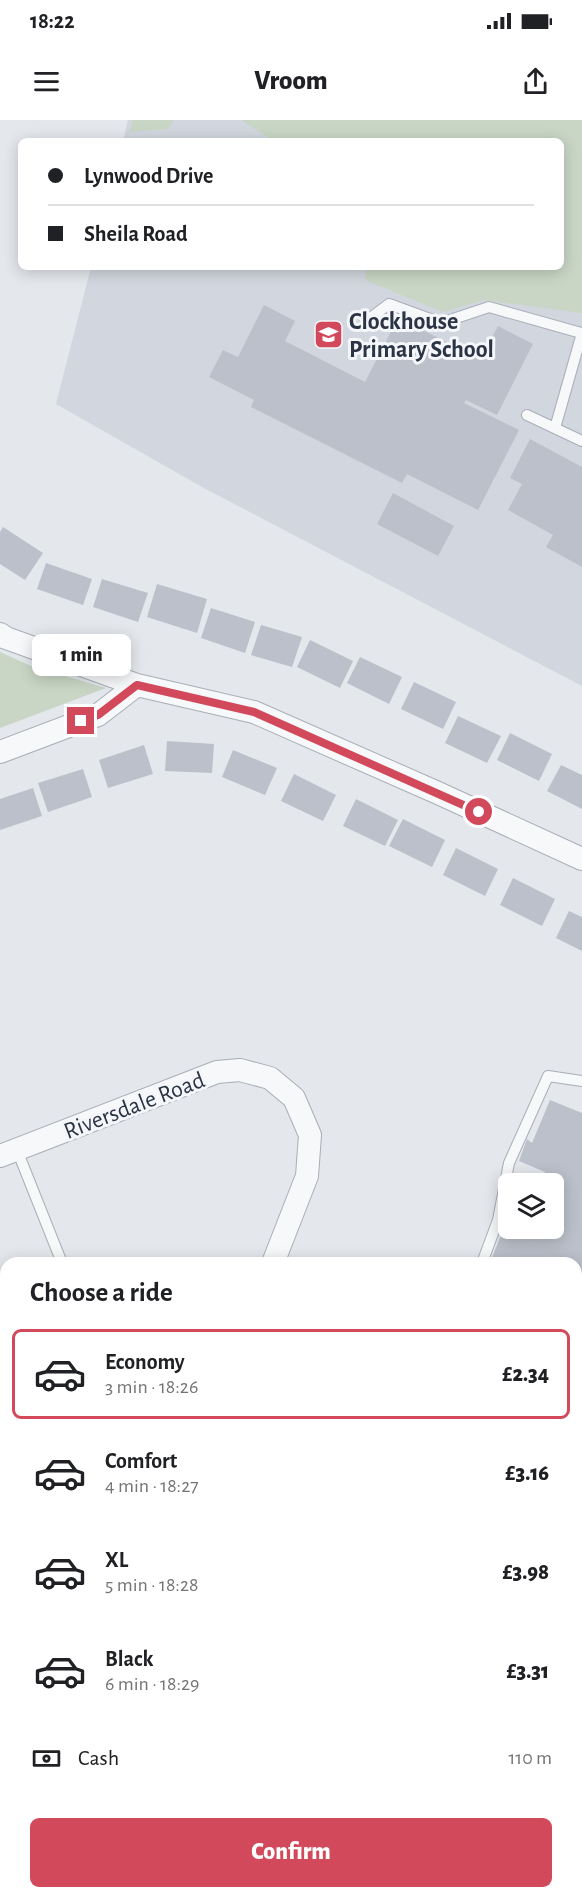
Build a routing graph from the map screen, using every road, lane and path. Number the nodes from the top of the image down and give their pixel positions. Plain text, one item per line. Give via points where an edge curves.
1 (369, 319) dead end
2 (582, 333) edge
3 (527, 415) dead end
4 (555, 428) junction
5 (582, 441) edge
6 (0, 634) edge
7 (137, 685) junction
8 (0, 752) edge
9 (582, 860) edge
10 (582, 1081) edge
11 (9, 1153) edge
12 (59, 1257) edge
13 (275, 1257) edge
14 (484, 1257) edge

1 - 2 lane via 389,304 441,323 489,307
2 - 4 lane
3 - 4 lane
4 - 5 lane
6 - 7 street
7 - 8 street via 98,715
7 - 9 street via 254,712
10 - 14 lane via 548,1076 509,1164 498,1220
11 - 12 lane
11 - 13 street, Riversdale Road via 217,1072 240,1070 270,1078 294,1098 310,1135 307,1176

